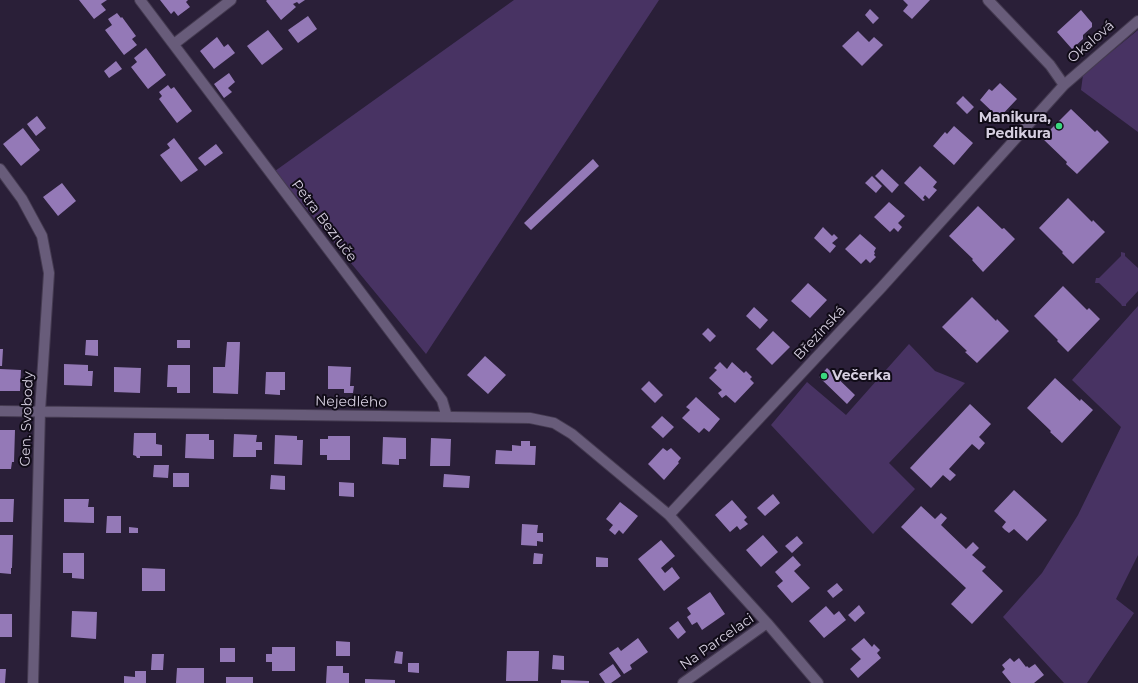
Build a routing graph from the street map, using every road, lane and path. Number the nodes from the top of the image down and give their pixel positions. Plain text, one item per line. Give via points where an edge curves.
1 (140, 0) edge
2 (231, 0) edge
3 (988, 0) edge
4 (1138, 21) edge
5 (174, 44) junction
6 (1064, 86) junction
7 (0, 170) edge
8 (0, 411) edge
9 (40, 411) junction
10 (447, 417) junction
11 (669, 515) junction
12 (767, 624) junction
13 (33, 683) edge
14 (683, 683) edge
15 (818, 683) edge

1 - 5 street, Petra Bezruče
2 - 5 street
3 - 6 street via 1050,65
4 - 6 street, Okalová
5 - 10 street, Petra Bezruče via 442,400
6 - 11 street, Březinská via 876,294
7 - 9 street, Gen. Svobody via 22,198 42,236 49,273
8 - 9 street, Nejedlého
9 - 10 street, Nejedlého
9 - 13 street, Gen. Svobody
10 - 11 street, Nejedlého via 530,418 554,423 572,434
11 - 12 street
12 - 14 street, Na Parcelaci
12 - 15 street

